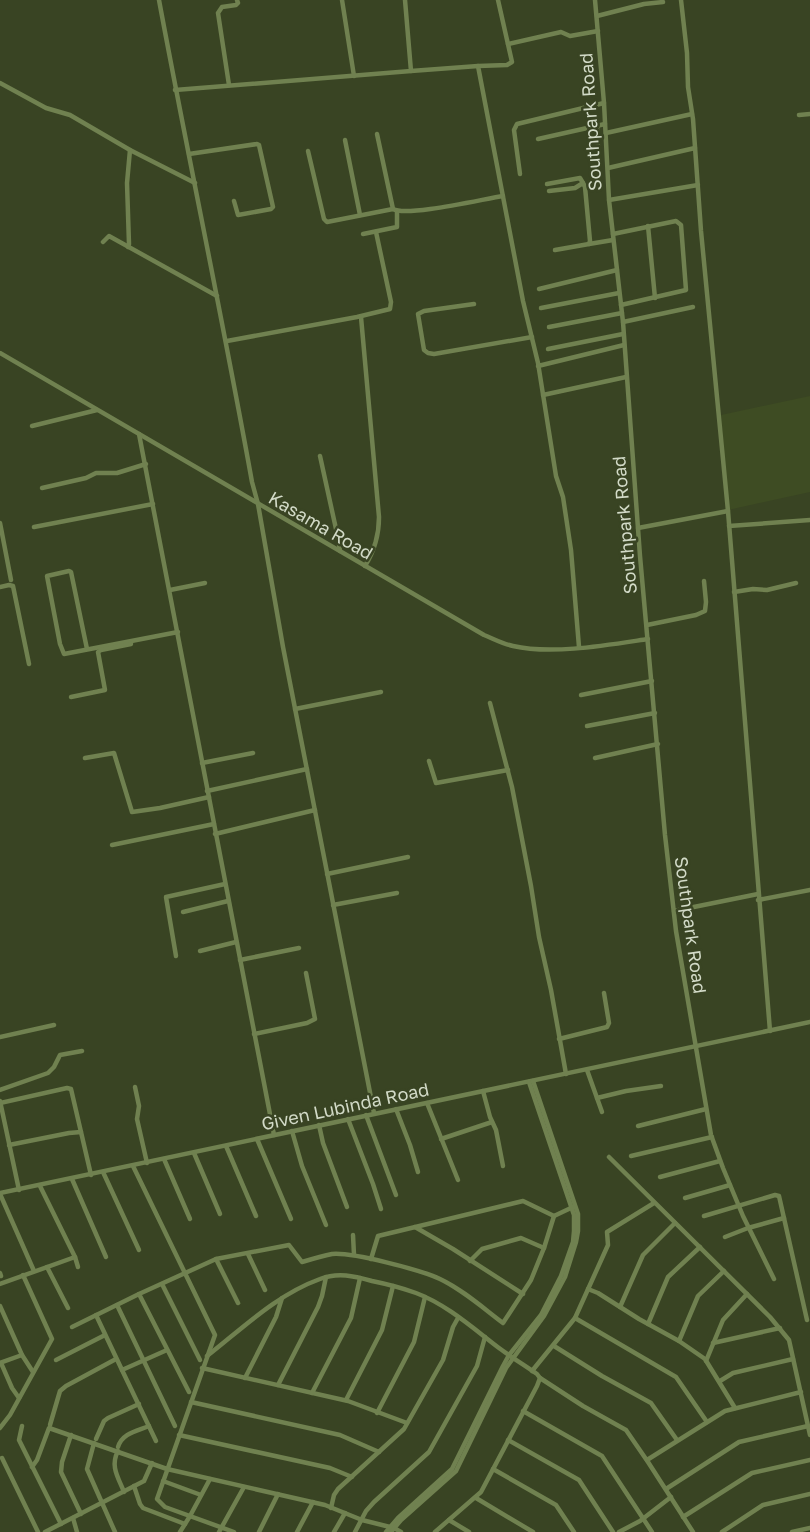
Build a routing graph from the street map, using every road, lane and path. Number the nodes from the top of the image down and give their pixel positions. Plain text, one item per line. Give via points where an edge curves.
1 (159, 0) edge
2 (237, 0) edge
3 (342, 0) edge
4 (405, 0) edge
5 (498, 0) edge
6 (595, 0) edge
7 (681, 0) edge
8 (664, 2) dead end
9 (597, 16) junction
10 (598, 31) junction
11 (508, 44) junction
12 (478, 66) junction
13 (410, 72) junction
14 (354, 76) junction
15 (0, 84) edge
16 (229, 85) junction
17 (175, 90) junction
18 (604, 103) junction
19 (692, 114) junction
20 (810, 114) edge
21 (799, 115) dead end
22 (605, 124) junction
23 (598, 126) junction
24 (606, 133) junction
25 (377, 134) dead end
26 (538, 139) dead end
27 (345, 140) dead end
28 (695, 148) junction
29 (598, 149) dead end
30 (130, 150) junction
31 (308, 151) dead end
32 (189, 154) junction
33 (608, 168) junction
34 (520, 174) dead end
35 (195, 183) junction
36 (583, 183) junction
37 (548, 184) dead end
38 (698, 185) junction
39 (549, 192) dead end
40 (503, 196) junction
41 (234, 200) dead end
42 (610, 200) junction
43 (395, 210) junction
44 (360, 215) junction
45 (648, 226) junction
46 (376, 232) junction
47 (363, 234) dead end
48 (613, 237) junction
49 (103, 242) dead end
50 (589, 244) junction
51 (128, 247) junction
52 (555, 250) dead end
53 (617, 270) junction
54 (538, 289) dead end
55 (619, 292) junction
56 (217, 296) junction
57 (655, 298) junction
58 (474, 304) dead end
59 (621, 305) junction
60 (693, 307) dead end
61 (541, 308) dead end
62 (622, 313) junction
63 (361, 316) junction
64 (623, 322) junction
65 (549, 327) dead end
66 (623, 334) junction
67 (532, 337) junction
68 (226, 341) junction
69 (624, 345) junction
70 (548, 349) dead end
71 (0, 353) edge
72 (538, 366) junction
73 (626, 378) junction
74 (543, 395) junction
75 (97, 410) junction
76 (32, 426) dead end
77 (139, 434) junction
78 (320, 456) dead end
79 (146, 464) junction
80 (42, 488) dead end
81 (153, 504) junction
82 (258, 504) junction
83 (728, 510) junction
84 (810, 520) edge
85 (0, 523) edge
86 (729, 526) junction
87 (34, 527) dead end
88 (638, 528) junction
89 (340, 551) junction
90 (365, 566) junction
91 (11, 580) dead end
92 (704, 581) dead end
93 (205, 583) dead end
94 (796, 583) dead end
95 (0, 586) edge
96 (170, 590) junction
97 (734, 592) junction
98 (647, 625) junction
99 (178, 634) junction
100 (648, 639) junction
101 (579, 647) junction
102 (87, 649) junction
103 (29, 664) dead end
104 (652, 681) junction
105 (381, 692) dead end
106 (581, 695) dead end
107 (71, 697) dead end
108 (490, 703) dead end
109 (295, 709) junction
110 (655, 713) junction
111 (587, 726) dead end
112 (658, 744) junction
113 (252, 753) dead end
114 (85, 758) dead end
115 (595, 758) dead end
116 (429, 760) dead end
117 (202, 763) junction
118 (307, 770) junction
119 (508, 770) junction
120 (207, 791) junction
121 (208, 797) junction
122 (315, 810) junction
123 (214, 824) junction
124 (215, 834) junction
125 (112, 845) dead end
126 (408, 857) dead end
127 (327, 874) junction
128 (225, 884) junction
129 (810, 890) edge
130 (397, 893) dead end
131 (758, 897) junction
132 (228, 901) junction
133 (333, 905) junction
134 (674, 911) junction
135 (183, 912) dead end
136 (236, 942) junction
137 (299, 948) dead end
138 (200, 951) dead end
139 (176, 956) dead end
140 (240, 960) junction
141 (306, 972) dead end
142 (604, 993) dead end
143 (810, 1022) edge
144 (54, 1025) dead end
145 (770, 1031) junction
146 (254, 1034) junction
147 (0, 1037) edge
148 (560, 1038) junction
149 (696, 1047) junction
150 (82, 1051) dead end
151 (587, 1070) junction
152 (566, 1074) junction
153 (531, 1081) junction
154 (661, 1086) dead end
155 (135, 1088) dead end
156 (0, 1090) edge
157 (483, 1091) junction
158 (597, 1098) junction
159 (0, 1102) edge
160 (426, 1103) junction
161 (396, 1109) junction
162 (706, 1109) junction
163 (602, 1112) dead end
164 (374, 1113) junction
165 (366, 1115) junction
166 (348, 1119) junction
167 (492, 1122) junction
168 (318, 1125) junction
169 (638, 1126) dead end
170 (292, 1131) junction
171 (81, 1132) junction
172 (274, 1135) junction
173 (712, 1137) junction
174 (257, 1139) junction
175 (441, 1139) junction
176 (9, 1145) junction
177 (226, 1146) junction
178 (194, 1153) junction
179 (632, 1156) dead end
180 (609, 1157) dead end
181 (164, 1159) junction
182 (720, 1161) junction
183 (147, 1163) junction
184 (133, 1166) junction
185 (503, 1166) dead end
186 (103, 1172) junction
187 (418, 1172) dead end
188 (91, 1175) junction
189 (660, 1177) dead end
190 (72, 1179) junction
191 (458, 1180) dead end
192 (730, 1185) junction
193 (40, 1186) junction
194 (19, 1190) junction
195 (0, 1194) edge
196 (396, 1195) dead end
197 (685, 1198) dead end
198 (654, 1203) junction
199 (573, 1206) junction
200 (739, 1206) junction
201 (347, 1207) dead end
202 (381, 1209) dead end
203 (220, 1214) dead end
204 (256, 1216) dead end
205 (554, 1216) junction
206 (704, 1216) dead end
207 (784, 1218) junction
208 (190, 1219) dead end
209 (291, 1219) dead end
210 (675, 1223) junction
211 (326, 1224) dead end
212 (415, 1227) junction
213 (748, 1228) junction
214 (353, 1235) dead end
215 (725, 1237) dead end
216 (700, 1247) junction
217 (544, 1248) junction
218 (138, 1250) dead end
219 (248, 1254) junction
220 (354, 1255) junction
221 (75, 1257) junction
222 (106, 1257) dead end
223 (216, 1259) junction
224 (371, 1259) junction
225 (470, 1261) junction
226 (47, 1267) junction
227 (78, 1267) dead end
228 (34, 1271) junction
229 (724, 1271) junction
230 (185, 1273) junction
231 (23, 1276) junction
232 (326, 1277) junction
233 (360, 1278) junction
234 (774, 1278) dead end
235 (0, 1284) edge
236 (162, 1284) junction
237 (392, 1286) junction
238 (588, 1289) junction
239 (265, 1290) dead end
240 (139, 1294) junction
241 (523, 1294) junction
242 (747, 1294) junction
243 (425, 1297) junction
244 (282, 1298) junction
245 (238, 1303) dead end
246 (117, 1305) junction
247 (0, 1306) edge
248 (620, 1307) junction
249 (68, 1308) dead end
250 (96, 1315) junction
251 (458, 1318) junction
252 (575, 1318) junction
253 (807, 1320) dead end
254 (648, 1324) junction
255 (72, 1327) dead end
256 (780, 1328) junction
257 (105, 1335) junction
258 (485, 1337) junction
259 (678, 1340) junction
260 (713, 1343) junction
261 (554, 1346) junction
262 (167, 1350) junction
263 (22, 1355) junction
264 (207, 1356) junction
265 (511, 1356) junction
266 (116, 1359) junction
267 (793, 1359) junction
268 (56, 1360) dead end
269 (145, 1360) junction
270 (200, 1360) dead end
271 (706, 1361) junction
272 (26, 1362) junction
273 (0, 1363) edge
274 (37, 1363) junction
275 (202, 1368) junction
276 (122, 1370) junction
277 (532, 1371) junction
278 (33, 1372) junction
279 (245, 1378) junction
280 (540, 1378) junction
281 (720, 1381) junction
282 (278, 1385) junction
283 (189, 1392) dead end
284 (801, 1392) junction
285 (312, 1393) junction
286 (19, 1398) junction
287 (346, 1400) junction
288 (191, 1402) junction
289 (139, 1404) junction
290 (735, 1408) junction
291 (523, 1411) junction
292 (377, 1413) junction
293 (707, 1422) junction
294 (407, 1423) junction
295 (50, 1425) dead end
296 (22, 1426) dead end
297 (149, 1426) junction
298 (175, 1426) dead end
299 (808, 1426) junction
300 (0, 1428) edge
301 (70, 1435) junction
302 (179, 1435) junction
303 (810, 1435) edge
304 (508, 1440) junction
305 (677, 1440) junction
306 (95, 1441) junction
307 (156, 1441) dead end
308 (118, 1449) junction
309 (379, 1452) junction
310 (2, 1458) dead end
311 (647, 1460) junction
312 (810, 1460) edge
313 (152, 1464) junction
314 (32, 1466) junction
315 (167, 1469) junction
316 (493, 1469) junction
317 (352, 1477) junction
318 (210, 1479) junction
319 (163, 1480) junction
320 (134, 1486) junction
321 (244, 1486) junction
322 (666, 1489) junction
323 (124, 1492) junction
324 (278, 1494) junction
325 (810, 1494) edge
326 (202, 1495) junction
327 (671, 1497) junction
328 (476, 1498) junction
329 (103, 1502) junction
330 (313, 1502) junction
331 (331, 1508) junction
332 (345, 1513) junction
333 (81, 1514) junction
334 (190, 1516) junction
335 (683, 1517) junction
336 (73, 1518) junction
337 (644, 1519) junction
338 (362, 1520) junction
339 (450, 1520) junction
340 (61, 1524) junction
341 (184, 1524) junction
342 (810, 1528) edge
343 (391, 1529) edge
344 (220, 1530) edge
345 (38, 1532) edge
346 (45, 1532) edge
347 (77, 1532) edge
348 (115, 1532) edge
349 (180, 1532) edge
350 (234, 1532) edge
351 (259, 1532) edge
352 (297, 1532) edge
353 (334, 1532) edge
354 (356, 1532) edge
355 (386, 1532) edge
356 (401, 1532) edge
357 (435, 1532) edge
358 (469, 1532) edge
359 (533, 1532) edge
360 (574, 1532) edge
361 (613, 1532) edge
362 (619, 1532) edge
363 (652, 1532) edge
364 (692, 1532) edge
365 (722, 1532) edge
366 (792, 1532) edge

1 - 17 street
2 - 16 street via 236,6 222,7 218,14
3 - 14 street
4 - 13 street
5 - 11 street
6 - 9 street, Southpark Road
7 - 19 street
8 - 9 street
9 - 10 street, Southpark Road
10 - 11 street via 570,36 561,32
10 - 18 street, Southpark Road
11 - 12 street via 510,64
12 - 13 street
12 - 40 street
13 - 14 street
14 - 16 street
15 - 30 street via 46,108 70,115
16 - 17 street
17 - 32 street
18 - 22 street, Southpark Road
18 - 34 street via 517,124 514,130
19 - 24 street
19 - 28 street
20 - 21 street
22 - 23 street
22 - 24 street, Southpark Road
23 - 26 street
23 - 29 street
24 - 33 street, Southpark Road
25 - 43 street
27 - 44 street
28 - 33 street
28 - 38 street
30 - 35 street
30 - 51 street
31 - 44 street via 325,221 335,222
32 - 35 street
32 - 41 street via 260,145 273,207 238,215
33 - 42 street, Southpark Road
35 - 56 street
36 - 37 street via 580,178
36 - 39 street via 575,188
36 - 50 street
38 - 42 street
38 - 83 street
40 - 43 street via 424,209
40 - 67 street
42 - 48 street, Southpark Road
43 - 44 street
43 - 46 street via 397,227
45 - 48 street
45 - 57 street
45 - 57 street via 676,221 681,225 682,234 686,290
46 - 47 street
46 - 63 street via 391,307
48 - 50 street
48 - 53 street, Southpark Road
49 - 51 street via 109,236
50 - 52 street
51 - 56 street
53 - 54 street
53 - 55 street, Southpark Road
55 - 59 street, Southpark Road
55 - 61 street
56 - 68 street
57 - 59 street
58 - 67 street via 418,314 424,350 434,354
59 - 62 street, Southpark Road
60 - 64 street
62 - 64 street, Southpark Road
62 - 65 street
63 - 68 street
63 - 90 street via 379,517 376,545
64 - 66 street, Southpark Road
66 - 69 street, Southpark Road
66 - 70 street
67 - 72 street
68 - 82 street
69 - 72 street
69 - 73 street, Southpark Road
71 - 75 street, Kasama Road
72 - 74 street
73 - 74 street
73 - 88 street, Southpark Road
74 - 101 street via 571,550
75 - 76 street
75 - 77 street, Kasama Road
77 - 79 street
77 - 82 street, Kasama Road
78 - 89 street
79 - 80 street
79 - 81 street
81 - 87 street
81 - 96 street
82 - 89 street, Kasama Road
82 - 109 street
83 - 86 street
83 - 88 street
84 - 86 street
85 - 91 street
86 - 97 street
88 - 98 street, Southpark Road
89 - 90 street, Kasama Road
90 - 101 street, Kasama Road via 505,644 545,649
92 - 98 street via 705,611
93 - 96 street
94 - 97 street via 766,590
95 - 103 street via 13,586
96 - 99 street
97 - 131 street
98 - 100 street, Southpark Road
99 - 102 street
99 - 107 street via 99,651 105,690
99 - 117 street
100 - 101 street, Kasama Road
100 - 104 street, Southpark Road
102 - 102 street via 66,654 61,650 47,576 71,572
104 - 106 street
104 - 110 street, Southpark Road
105 - 109 street
108 - 119 street
109 - 118 street
110 - 111 street
110 - 112 street, Southpark Road
112 - 115 street
112 - 134 street, Southpark Road
113 - 117 street
114 - 121 street via 114,753 132,812
116 - 119 street via 436,784
117 - 120 street
118 - 120 street
118 - 122 street
119 - 148 street
120 - 121 street
121 - 123 street
122 - 124 street
122 - 127 street
123 - 124 street
123 - 125 street
124 - 128 street
126 - 127 street
127 - 133 street
128 - 132 street
128 - 139 street via 166,897
129 - 131 street
130 - 133 street
131 - 134 street
131 - 145 street
132 - 135 street
132 - 136 street
133 - 164 street
134 - 149 street, Southpark Road
136 - 138 street
136 - 140 street
137 - 140 street
140 - 146 street
141 - 146 street via 315,1019
142 - 148 street via 607,1028
143 - 145 street, Given Lubinda Road
144 - 147 street
145 - 149 street, Given Lubinda Road
146 - 172 street
148 - 152 street
149 - 151 street, Given Lubinda Road
149 - 162 street, Southpark Road
150 - 156 street via 62,1053 48,1073
151 - 152 street, Given Lubinda Road
151 - 158 street
152 - 153 street, Given Lubinda Road
153 - 157 street, Given Lubinda Road
153 - 199 street
154 - 158 street
155 - 183 street via 139,1106 137,1119
157 - 160 street, Given Lubinda Road
157 - 167 street
158 - 163 street
159 - 171 street via 69,1088
159 - 176 street
160 - 161 street, Given Lubinda Road
160 - 175 street
161 - 164 street, Given Lubinda Road
161 - 187 street
162 - 169 street
162 - 173 street, Southpark Road
164 - 165 street, Given Lubinda Road
165 - 166 street, Given Lubinda Road
165 - 196 street
166 - 168 street, Given Lubinda Road
166 - 202 street
167 - 175 street
167 - 185 street
168 - 170 street, Given Lubinda Road
168 - 201 street
170 - 172 street, Given Lubinda Road
170 - 211 street via 302,1166
171 - 176 street
171 - 188 street
172 - 174 street, Given Lubinda Road
173 - 179 street
173 - 182 street, Southpark Road
174 - 177 street, Given Lubinda Road
174 - 209 street
175 - 191 street
176 - 194 street
177 - 178 street, Given Lubinda Road
177 - 204 street
178 - 181 street, Given Lubinda Road
178 - 203 street
180 - 198 street
181 - 183 street, Given Lubinda Road
181 - 208 street
182 - 189 street
182 - 192 street, Southpark Road
183 - 184 street, Given Lubinda Road
184 - 186 street, Given Lubinda Road
184 - 230 street
186 - 188 street, Given Lubinda Road
186 - 218 street
188 - 190 street, Given Lubinda Road
190 - 193 street, Given Lubinda Road
190 - 222 street
192 - 197 street
192 - 200 street, Southpark Road
193 - 194 street, Given Lubinda Road
193 - 221 street
194 - 195 street, Given Lubinda Road
195 - 228 street
198 - 210 street
198 - 238 street via 607,1232 608,1245
199 - 205 street
199 - 265 street via 573,1242 561,1276 541,1314
200 - 206 street
200 - 207 street via 777,1195
200 - 213 street, Southpark Road
205 - 212 street via 523,1201
205 - 217 street
207 - 213 street
207 - 253 street
210 - 216 street
210 - 248 street via 643,1255
212 - 224 street via 378,1236
212 - 225 street
213 - 215 street
213 - 234 street, Southpark Road
214 - 220 street
216 - 229 street
216 - 254 street via 668,1277
217 - 225 street via 521,1238 482,1249
217 - 241 street
219 - 220 street via 289,1245 302,1262 333,1254
219 - 223 street
219 - 239 street
220 - 224 street
221 - 226 street
221 - 227 street
223 - 230 street
223 - 245 street
224 - 241 street via 440,1279 503,1323
225 - 241 street
226 - 228 street
226 - 249 street
228 - 231 street
229 - 242 street
229 - 259 street via 698,1296
230 - 236 street
230 - 264 street via 214,1333
231 - 235 street
231 - 274 street via 52,1339
232 - 233 street
232 - 244 street
232 - 282 street via 318,1306
233 - 237 street
233 - 285 street via 351,1318
236 - 240 street
236 - 270 street
237 - 243 street
237 - 287 street via 382,1330
238 - 248 street
238 - 252 street
240 - 246 street
240 - 262 street
242 - 256 street
242 - 260 street via 723,1320
243 - 251 street
243 - 292 street via 414,1342
244 - 264 street
244 - 279 street via 276,1317
246 - 250 street
246 - 269 street
247 - 263 street
248 - 254 street
250 - 255 street
250 - 257 street
251 - 258 street
251 - 294 street via 443,1360
252 - 261 street
252 - 293 street via 676,1377
254 - 259 street
256 - 260 street
256 - 267 street via 789,1340
257 - 266 street
257 - 268 street
258 - 265 street
258 - 338 street via 477,1366 429,1452 374,1502
259 - 271 street
260 - 271 street
261 - 277 street
261 - 305 street via 651,1403
262 - 269 street
262 - 283 street
263 - 272 street
263 - 273 street
264 - 275 street
265 - 277 street
265 - 343 street via 452,1469
266 - 276 street
266 - 295 street via 60,1391
267 - 281 street via 733,1373
267 - 284 street
269 - 276 street
269 - 298 street
271 - 281 street
272 - 274 street
272 - 278 street
273 - 286 street
274 - 278 street
275 - 279 street
275 - 288 street
276 - 289 street
277 - 280 street
278 - 286 street
279 - 282 street
280 - 291 street
280 - 311 street via 626,1430
281 - 290 street
282 - 285 street
284 - 290 street
284 - 299 street
285 - 287 street
286 - 300 street
287 - 292 street
288 - 302 street
288 - 309 street via 340,1435
289 - 297 street
289 - 306 street via 104,1421
290 - 293 street
291 - 304 street
291 - 337 street via 602,1456
292 - 294 street
293 - 305 street
294 - 309 street via 399,1435
296 - 314 street via 19,1440
297 - 307 street
297 - 308 street via 124,1436
299 - 303 street
299 - 322 street via 739,1442
301 - 306 street
301 - 314 street via 49,1428
301 - 333 street via 62,1472
302 - 315 street
302 - 317 street via 330,1468
304 - 316 street
304 - 361 street via 578,1480
305 - 311 street
306 - 308 street
306 - 329 street via 87,1469
308 - 313 street
308 - 323 street via 113,1466
309 - 317 street
310 - 345 street
311 - 322 street
312 - 335 street via 752,1473
313 - 315 street
313 - 320 street via 144,1481
314 - 340 street
315 - 318 street
315 - 319 street
316 - 328 street
316 - 360 street via 556,1505
317 - 331 street via 334,1495
318 - 321 street
318 - 326 street
319 - 326 street
319 - 334 street via 157,1499 159,1503
320 - 323 street
320 - 341 street via 144,1508
321 - 324 street
321 - 344 street
322 - 327 street
323 - 329 street
324 - 330 street
324 - 351 street
325 - 365 street via 763,1505
326 - 334 street
327 - 335 street
327 - 337 street
328 - 339 street
328 - 359 street
329 - 333 street
329 - 348 street
330 - 331 street
330 - 352 street
331 - 332 street
332 - 338 street
332 - 353 street
333 - 336 street
334 - 341 street
334 - 344 street
335 - 364 street
336 - 340 street
336 - 347 street
337 - 362 street
337 - 363 street
338 - 343 street
338 - 354 street
339 - 357 street
339 - 358 street
340 - 346 street
341 - 349 street
342 - 366 street
343 - 355 street
343 - 356 street
344 - 350 street

